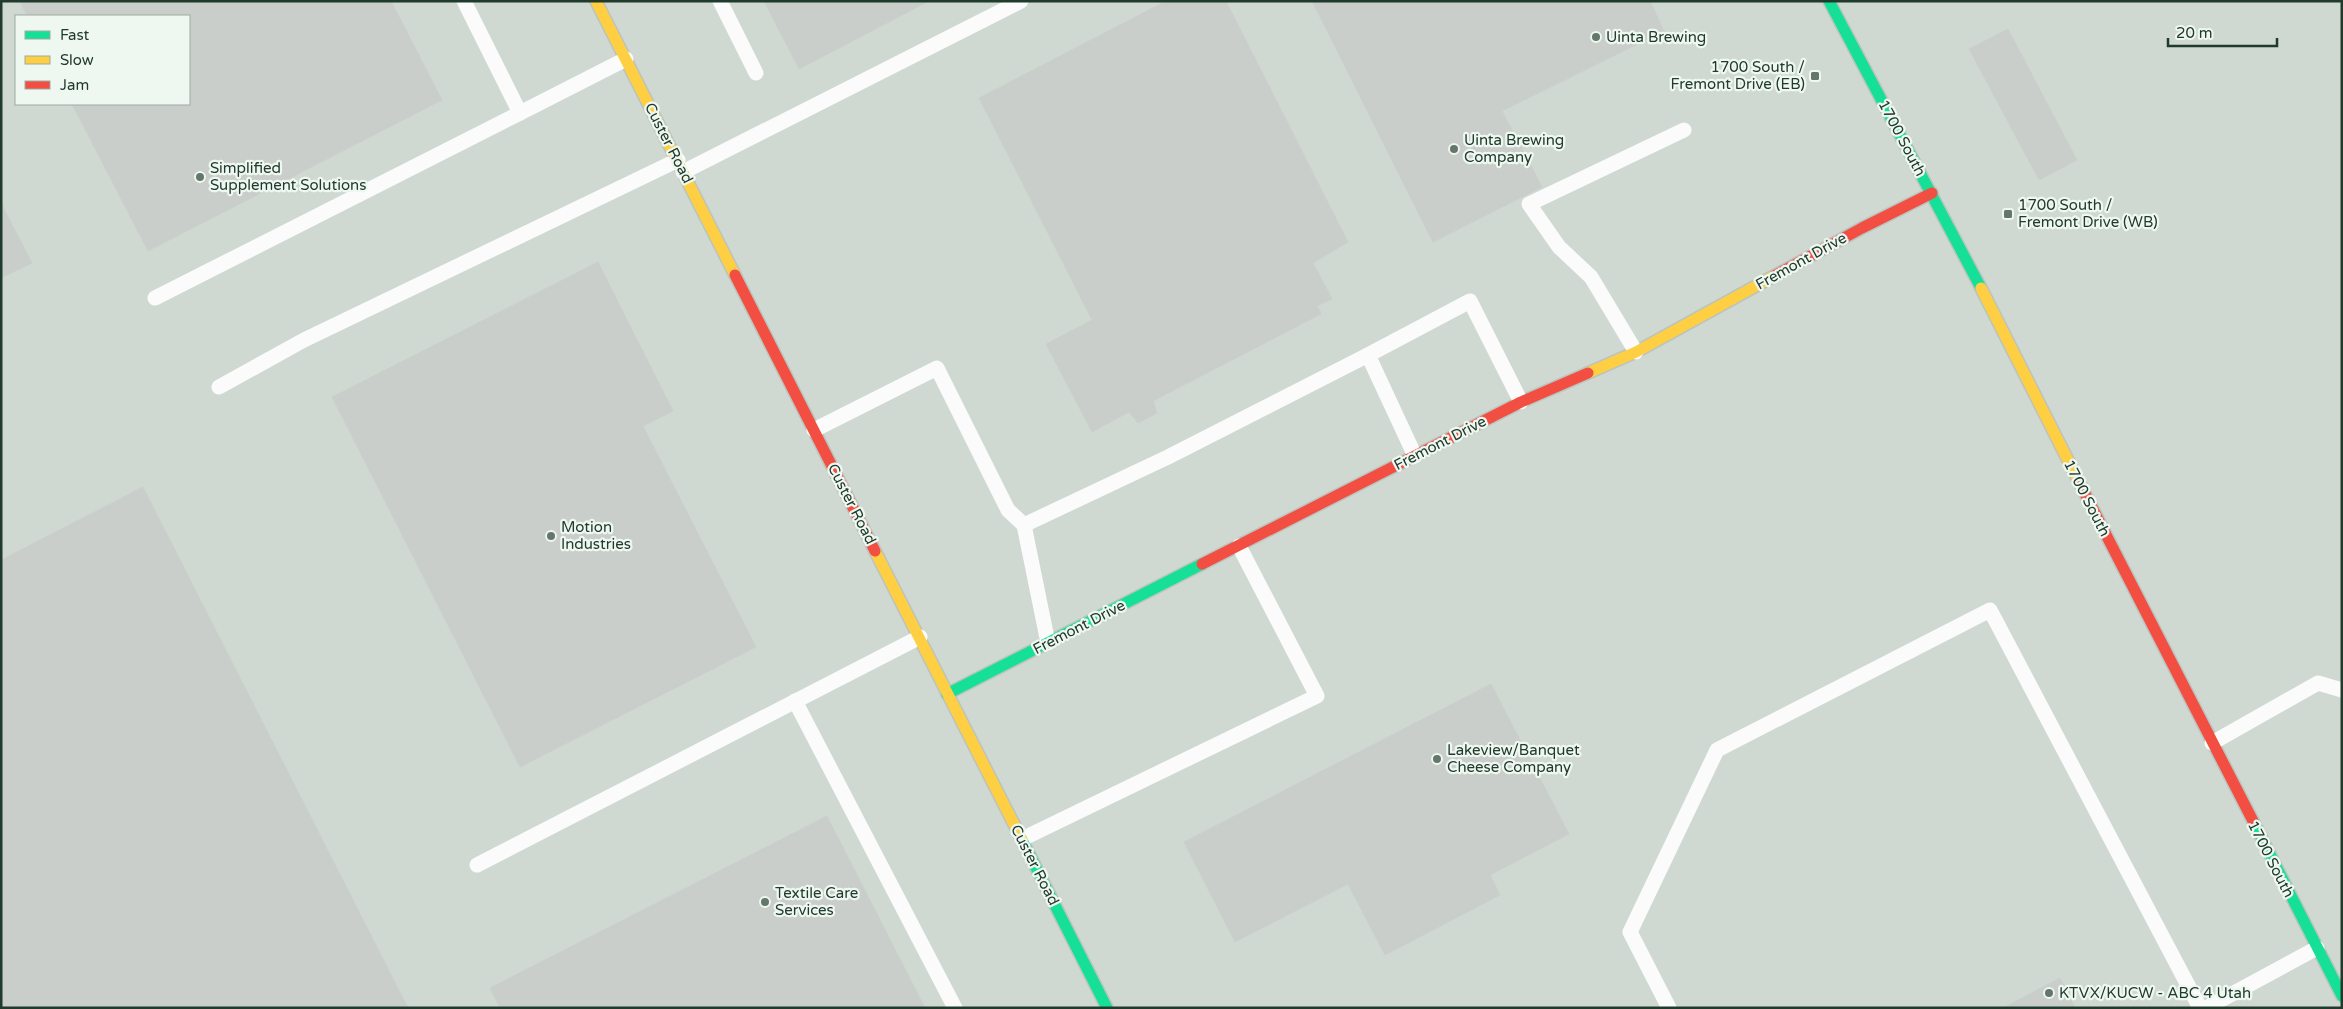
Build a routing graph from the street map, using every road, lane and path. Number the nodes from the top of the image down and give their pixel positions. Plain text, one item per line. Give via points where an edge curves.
1 (464, 1) edge
2 (596, 1) edge
3 (720, 1) edge
4 (1021, 1) edge
5 (1829, 1) edge
6 (626, 59) junction
7 (756, 73) dead end
8 (520, 113) junction
9 (1684, 130) dead end
10 (681, 166) junction
11 (1932, 193) junction
12 (154, 298) dead end
13 (1636, 352) junction
14 (1368, 355) junction
15 (219, 387) dead end
16 (1521, 402) junction
17 (814, 430) junction
18 (1415, 456) junction
19 (1024, 525) junction
20 (1239, 546) junction
21 (920, 637) junction
22 (1048, 643) junction
23 (2342, 690) edge
24 (948, 694) junction
25 (795, 702) junction
26 (2212, 743) junction
27 (1022, 839) junction
28 (477, 865) dead end
29 (2317, 948) junction
30 (2342, 996) edge
31 (955, 1008) edge
32 (1107, 1008) edge
33 (1669, 1008) edge
34 (2200, 1008) edge
35 (2206, 1008) edge

1 - 8 lane
2 - 6 street, Custer Road
3 - 7 lane
4 - 10 lane
5 - 11 street, 1700 South
6 - 8 lane
6 - 10 street, Custer Road
8 - 12 lane
9 - 13 lane via 1529,204 1560,247 1591,277
10 - 15 lane via 304,340
10 - 17 street, Custer Road
11 - 13 street, Fremont Drive
11 - 26 street, 1700 South
13 - 16 street, Fremont Drive
14 - 16 lane via 1470,302
14 - 18 lane
14 - 19 lane via 1168,457
16 - 18 street, Fremont Drive
17 - 19 lane via 937,368 1008,510
17 - 21 street, Custer Road
18 - 20 street, Fremont Drive
19 - 22 lane
20 - 22 street, Fremont Drive
20 - 27 lane via 1317,696
21 - 24 street, Custer Road
21 - 25 lane
22 - 24 street, Fremont Drive
23 - 26 lane via 2318,683
24 - 27 street, Custer Road
25 - 28 lane
25 - 31 lane
26 - 29 street, 1700 South
27 - 32 street, Custer Road
29 - 30 street, 1700 South
29 - 35 lane
33 - 34 lane via 1630,932 1717,750 1990,610

